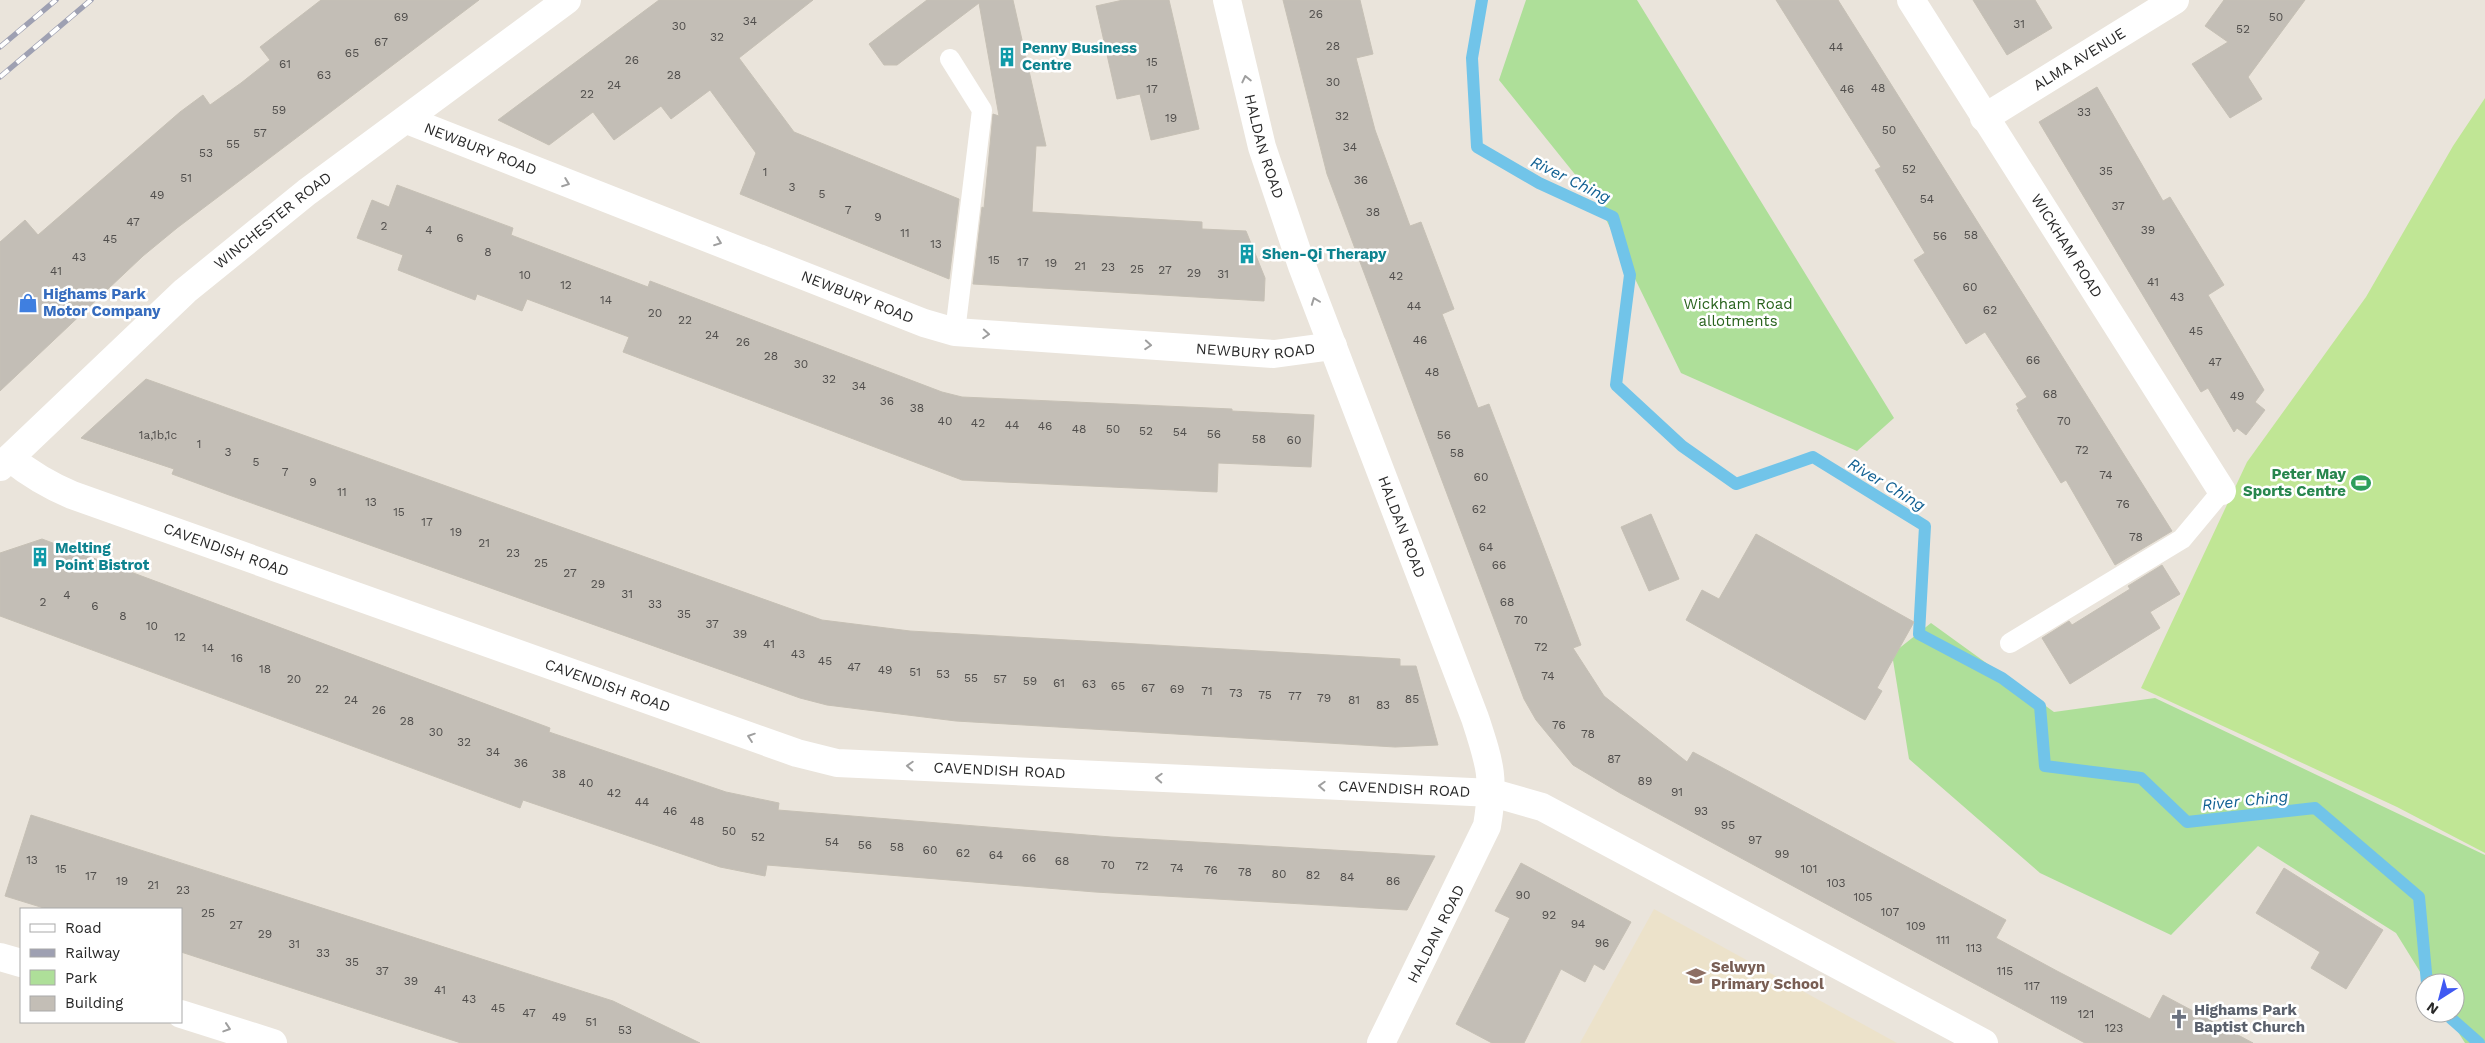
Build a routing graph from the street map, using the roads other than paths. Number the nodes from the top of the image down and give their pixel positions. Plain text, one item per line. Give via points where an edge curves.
1 (567, 0) edge
2 (1227, 0) edge
3 (1911, 0) edge
4 (2175, 0) edge
5 (950, 59) dead end
6 (1984, 118) junction
7 (407, 120) junction
8 (955, 332) junction
9 (1333, 346) junction
10 (5, 462) edge
11 (2222, 491) joint
12 (2010, 643) dead end
13 (1493, 794) junction
14 (0, 957) edge
15 (20, 963) edge
16 (182, 1014) edge
17 (274, 1043) edge
18 (1381, 1043) edge
19 (1984, 1043) edge

1 - 7 street, WINCHESTER ROAD
9 -> 2 street, HALDAN ROAD via 1262,147
3 - 6 street, WICKHAM ROAD
4 - 6 street, ALMA AVENUE
5 - 8 lane via 982,110
6 - 11 street, WICKHAM ROAD
7 -> 8 street, NEWBURY ROAD
7 - 10 street, WINCHESTER ROAD via 306,192 185,290
8 -> 9 street, NEWBURY ROAD via 1274,354
9 - 13 street, HALDAN ROAD via 1475,718 1491,766
13 -> 10 street, CAVENDISH ROAD via 837,763 796,753 72,495
11 - 12 lane via 2182,539
13 - 18 street, HALDAN ROAD via 1488,826
13 - 19 street, CAVENDISH ROAD via 1542,807
14 - 15 street
16 -> 17 street

